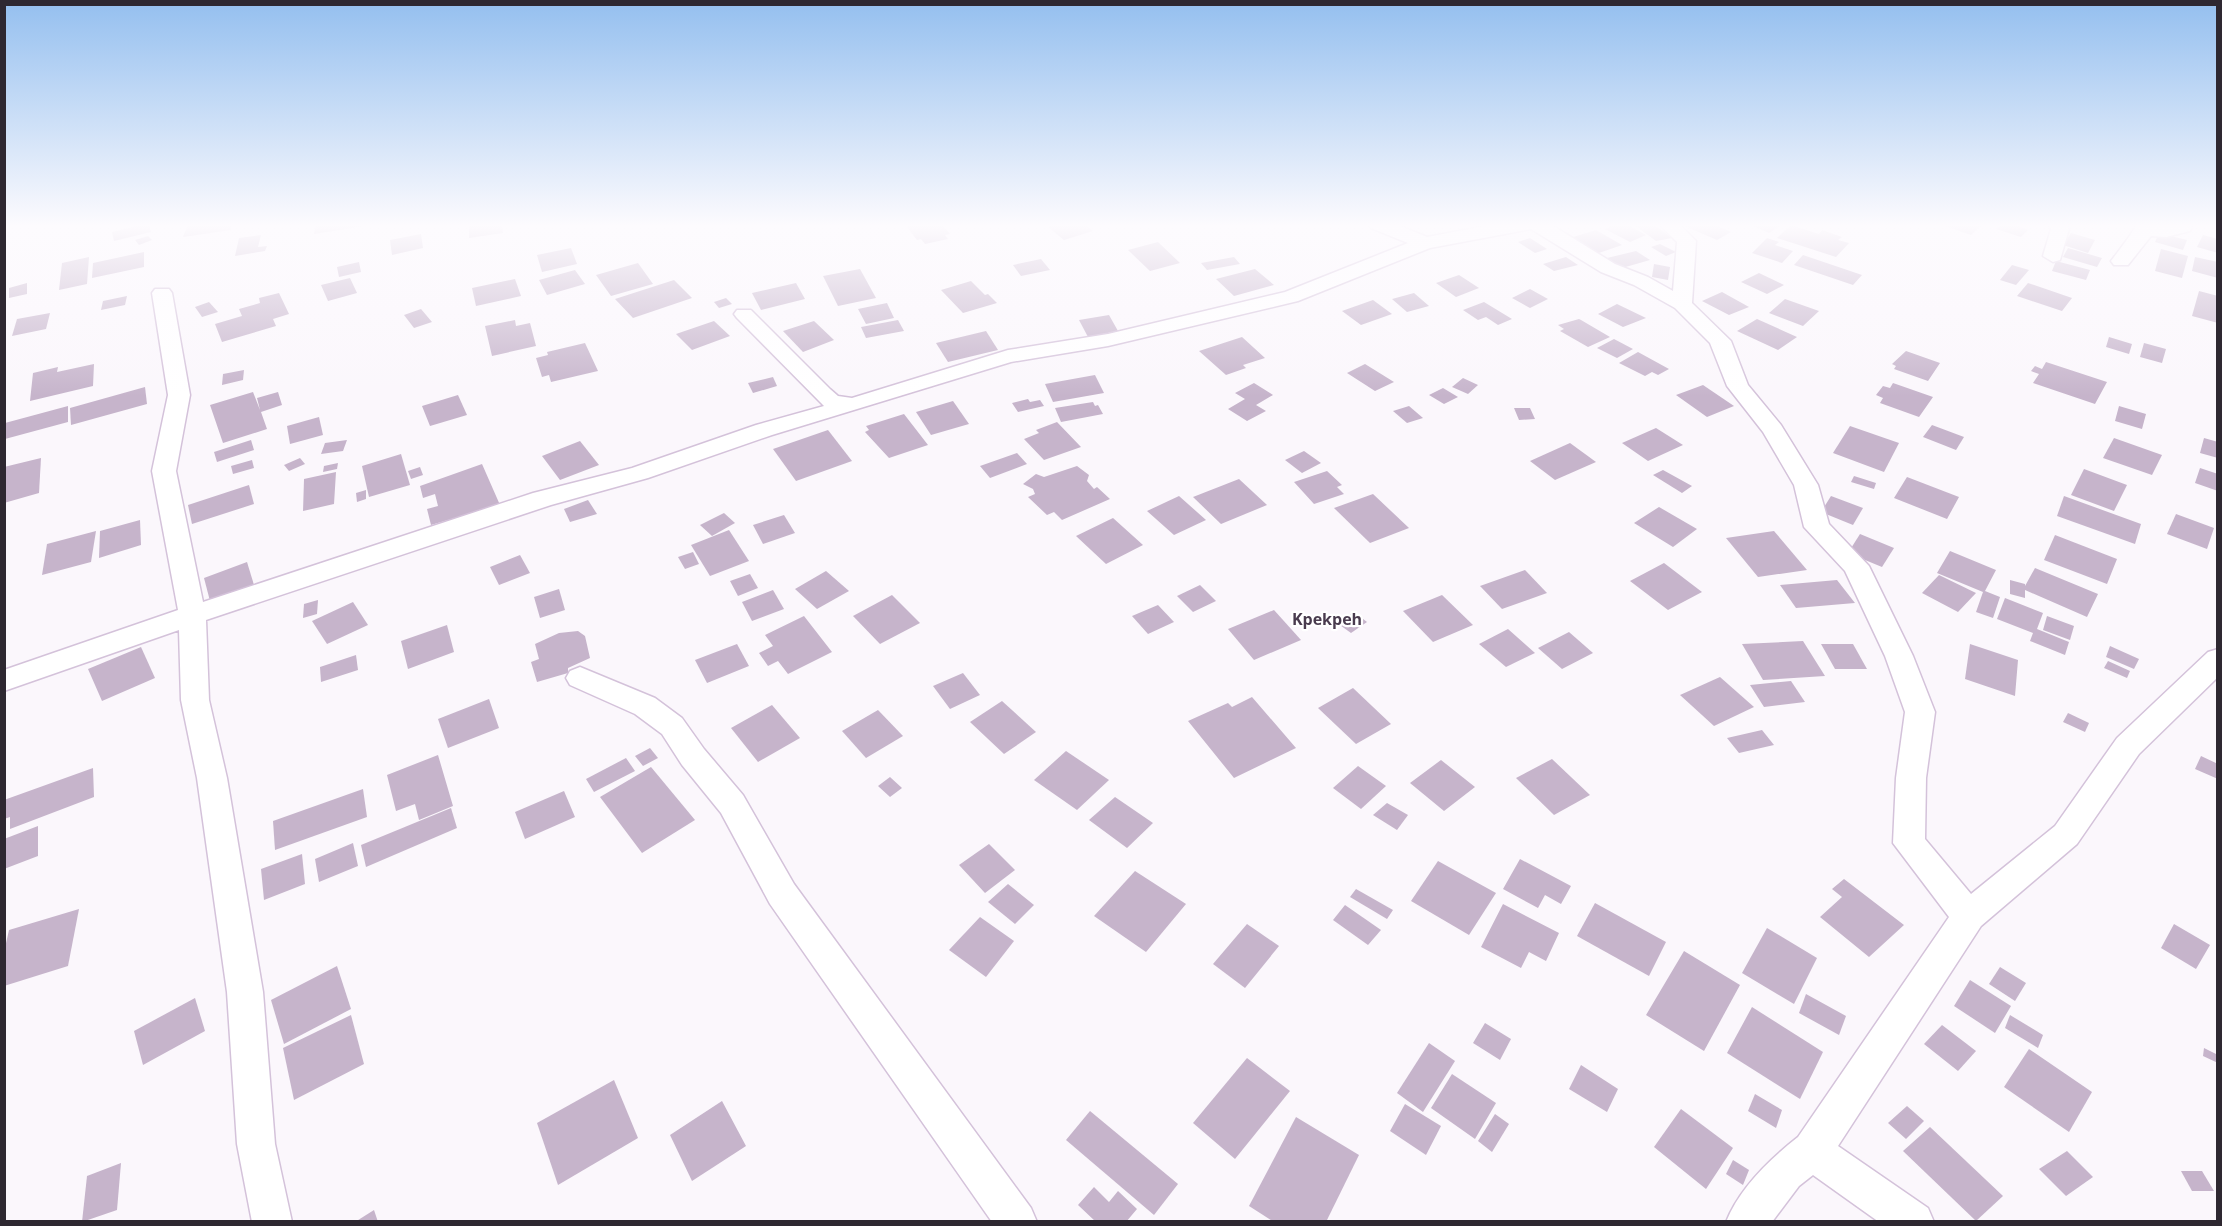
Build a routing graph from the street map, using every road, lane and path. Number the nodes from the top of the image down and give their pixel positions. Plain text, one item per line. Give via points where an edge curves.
1 (1330, 281) edge
2 (1641, 281) edge
3 (1684, 281) edge
4 (162, 293) dead end
5 (1682, 304) junction
6 (744, 314) dead end
7 (853, 405) junction
8 (192, 615) junction
9 (2217, 659) edge
10 (580, 678) dead end
11 (4, 681) edge
12 (1969, 916) junction
13 (1812, 1151) junction
14 (272, 1221) edge
15 (1017, 1221) edge
16 (1746, 1221) edge
17 (1914, 1221) edge

1 - 7 street via 1291,297 1108,340 1008,357
2 - 5 street
3 - 5 street
4 - 8 street via 179,395 164,471
5 - 12 street via 1720,341 1738,386 1773,430 1806,485 1817,527 1856,566 1899,656 1920,712 1911,778 1909,843
6 - 7 street via 822,394 831,401
7 - 8 street via 764,430 631,476 542,499
8 - 11 street
8 - 14 street via 195,700 212,778 245,992 256,1144
9 - 12 street via 2128,746 2066,836
10 - 15 street via 645,706 672,726 732,804 789,903
12 - 13 street
13 - 16 street via 1785,1172
13 - 17 street

